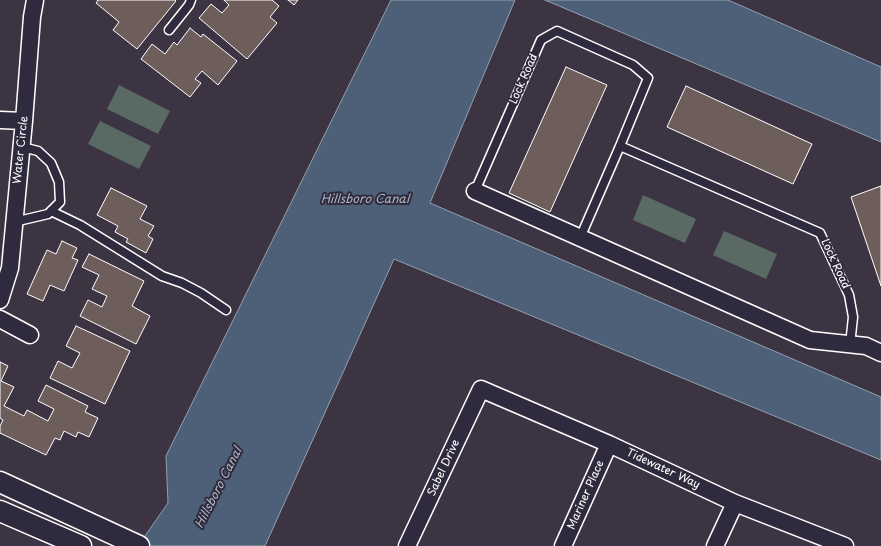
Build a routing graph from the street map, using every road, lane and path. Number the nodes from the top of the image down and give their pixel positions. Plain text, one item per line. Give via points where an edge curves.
1 (35, 0) edge
2 (191, 0) edge
3 (169, 30) dead end
4 (0, 120) edge
5 (24, 121) junction
6 (620, 146) junction
7 (22, 147) junction
8 (475, 191) joint
9 (51, 211) junction
10 (14, 222) junction
11 (580, 238) junction
12 (0, 300) edge
13 (226, 310) dead end
14 (0, 319) edge
15 (30, 335) dead end
16 (850, 345) junction
17 (881, 354) edge
18 (482, 389) joint
19 (609, 444) junction
20 (0, 482) edge
21 (735, 504) junction
22 (0, 511) edge
23 (81, 546) edge
24 (139, 546) edge
25 (407, 546) edge
26 (563, 546) edge
27 (715, 546) edge
28 (845, 546) edge

1 - 5 street, Water Circle
2 - 3 lane
4 - 5 street
5 - 7 street, Water Circle
6 - 8 lane, Lock Road via 648,78 633,65 557,32 541,40
6 - 11 lane, Lock Road
6 - 16 lane, Lock Road via 820,233 849,295 853,317
7 - 9 lane via 38,151 51,163 59,182 60,202
7 - 10 street, Water Circle
8 - 11 street, Lock Road
9 - 10 lane via 48,214
9 - 13 lane via 80,225 162,276 188,286
10 - 12 street, Water Circle via 10,268
11 - 16 street, Lock Road via 810,340
14 - 15 street
16 - 17 street, Lock Road via 866,346
18 - 19 street, Tidewater Way
18 - 25 street, Sabel Drive
19 - 21 street, Tidewater Way
19 - 26 street, Mariner Place
20 - 24 street
21 - 27 street
21 - 28 street, Tidewater Way
22 - 23 street

